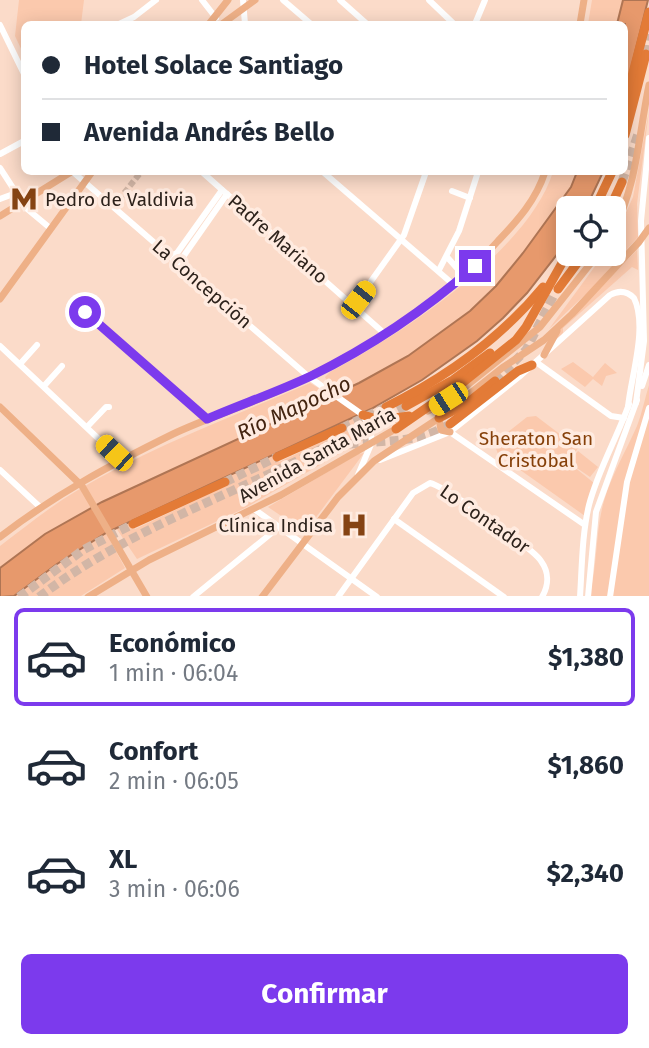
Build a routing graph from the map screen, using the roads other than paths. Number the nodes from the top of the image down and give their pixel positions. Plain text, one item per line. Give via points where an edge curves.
1 (156, 0) edge
2 (202, 0) edge
3 (218, 0) edge
4 (255, 0) edge
5 (283, 0) edge
6 (340, 0) edge
7 (429, 0) edge
8 (485, 0) edge
9 (584, 0) edge
10 (226, 4) edge
11 (243, 4) edge
12 (216, 18) junction
13 (648, 19) edge
14 (125, 21) edge
15 (212, 21) edge
16 (225, 21) edge
17 (308, 21) edge
18 (364, 21) edge
19 (451, 21) edge
20 (476, 21) edge
21 (580, 21) edge
22 (0, 25) edge
23 (4, 42) edge
24 (646, 54) dead end
25 (21, 69) edge
26 (649, 85) edge
27 (628, 92) edge
28 (628, 123) edge
29 (649, 138) edge
30 (21, 143) edge
31 (0, 154) edge
32 (0, 168) edge
33 (67, 175) edge
34 (75, 175) edge
35 (89, 175) edge
36 (205, 175) edge
37 (327, 175) edge
38 (425, 175) edge
39 (477, 175) edge
40 (541, 175) edge
41 (606, 175) edge
42 (611, 175) tunnel mouth
43 (83, 182) junction
44 (622, 182) tunnel mouth
45 (452, 191) dead end
46 (224, 192) junction
47 (16, 193) junction
48 (600, 196) edge
49 (601, 196) edge
50 (616, 196) edge
51 (626, 197) edge
52 (470, 198) junction
53 (0, 199) edge
54 (22, 202) junction
55 (0, 216) edge
56 (50, 228) junction
57 (648, 230) edge
58 (402, 239) junction
59 (184, 249) junction
60 (171, 256) junction
61 (447, 257) junction
62 (182, 266) junction
63 (559, 266) edge
64 (561, 266) edge
65 (575, 266) edge
66 (589, 266) edge
67 (439, 270) junction
68 (464, 276) junction
69 (454, 285) junction
70 (558, 289) tunnel mouth
71 (0, 299) edge
72 (354, 305) junction
73 (85, 312) dead end
74 (561, 324) junction
75 (517, 330) dead end
76 (385, 334) junction
77 (37, 345) dead end
78 (0, 346) edge
79 (544, 355) junction
80 (20, 364) junction
81 (534, 364) junction
82 (649, 365) edge
83 (62, 366) dead end
84 (641, 369) junction
85 (552, 374) junction
86 (309, 377) junction
87 (495, 381) tunnel mouth
88 (44, 386) junction
89 (636, 403) junction
90 (0, 407) edge
91 (109, 407) dead end
92 (386, 407) tunnel mouth
93 (406, 407) tunnel mouth
94 (628, 407) junction
95 (649, 408) edge
96 (363, 414) junction
97 (414, 415) junction
98 (628, 417) junction
99 (439, 418) junction
100 (207, 419) junction
101 (87, 427) junction
102 (342, 428) tunnel mouth
103 (450, 428) junction
104 (396, 429) junction
105 (618, 431) junction
106 (372, 442) junction
107 (277, 457) tunnel mouth
108 (121, 460) junction
109 (369, 465) junction
110 (0, 470) edge
111 (359, 475) junction
112 (79, 482) junction
113 (225, 482) tunnel mouth
114 (40, 507) junction
115 (254, 509) junction
116 (394, 519) junction
117 (133, 524) tunnel mouth
118 (585, 525) junction
119 (279, 527) junction
120 (0, 537) edge
121 (303, 544) junction
122 (583, 559) junction
123 (593, 562) junction
124 (132, 569) junction
125 (581, 574) junction
126 (591, 575) junction
127 (352, 579) junction
128 (90, 596) edge
129 (146, 596) edge
130 (194, 596) edge
131 (263, 596) edge
132 (339, 596) edge
133 (376, 596) edge
134 (503, 596) edge
135 (543, 596) edge
136 (580, 596) edge
137 (587, 596) edge
138 (611, 596) edge

1 - 14 street
2 - 12 street
3 - 10 street
4 - 11 main road
5 - 17 street
6 - 18 street
7 - 19 street
8 - 20 street
9 - 21 main road
10 - 12 main road
11 - 16 main road
12 - 15 main road
13 - 27 highway
22 - 23 street
23 - 25 street
24 - 28 highway
26 - 51 main road
29 - 84 street via 640,221
30 - 31 street
32 - 47 street
33 - 54 main road
34 - 43 street, La Concepción
35 - 43 main road
36 - 46 street, Padre Mariano
37 - 58 street
38 - 58 street
39 - 52 street
40 - 68 main road via 523,214
41 - 48 highway
42 - 49 highway
43 - 56 main road
43 - 60 street, La Concepción
44 - 50 highway
45 - 52 street
46 - 59 street
46 - 72 street, Padre Mariano
47 - 53 street
47 - 54 street
52 - 61 street
54 - 55 main road
54 - 56 street
56 - 71 main road
57 - 74 main road
58 - 67 street
58 - 72 street
59 - 60 street
59 - 62 street
60 - 62 street, La Concepción
61 - 67 street
61 - 68 street
62 - 86 street, La Concepción
63 - 92 highway via 497,334 443,376
64 - 97 highway via 516,340
65 - 70 highway
66 - 104 main road, Avenida Santa María via 532,335 457,393
67 - 69 street
68 - 69 main road
69 - 76 main road
72 - 76 street, Padre Mariano
73 - 100 street
74 - 79 main road
74 - 99 main road
75 - 93 highway via 464,372
76 - 86 main road
77 - 80 street
78 - 80 street
79 - 81 street
79 - 94 street via 613,293 627,293 636,300 638,312
80 - 88 street
81 - 85 street
81 - 103 highway via 518,371
82 - 89 street
83 - 88 street
84 - 89 street
84 - 94 street
85 - 98 street via 611,416
85 - 105 street via 613,422
86 - 96 street, La Concepción
86 - 100 main road
87 - 99 highway
88 - 101 street
89 - 98 street
90 - 112 main road
91 - 101 street
94 - 98 street
95 - 138 street via 627,482
96 - 97 highway via 380,420
96 - 106 street
97 - 104 highway
98 - 105 street
98 - 123 street via 596,512
99 - 103 main road via 441,430
99 - 109 main road
100 - 108 main road
101 - 108 street
102 - 107 highway
103 - 109 street
103 - 118 street
104 - 106 main road, Avenida Santa María
105 - 118 street
106 - 111 street
106 - 115 main road, Avenida Santa María
108 - 112 main road
109 - 111 main road
110 - 114 street
111 - 121 main road
112 - 114 main road
112 - 124 main road
113 - 117 highway
114 - 120 main road
115 - 119 street
115 - 124 main road, Avenida Santa María
116 - 127 street, Lo Contador
116 - 134 street
116 - 135 street, Lo Contador via 413,493 425,484 436,484 538,557 547,574
118 - 122 street
119 - 121 street
119 - 130 street
121 - 127 street
121 - 131 main road
122 - 123 street via 586,564
122 - 125 street
123 - 126 street
124 - 128 main road, Avenida Santa María
124 - 129 main road
125 - 126 street via 587,570
125 - 136 street
126 - 137 street
127 - 132 street, Lo Contador
127 - 133 street

